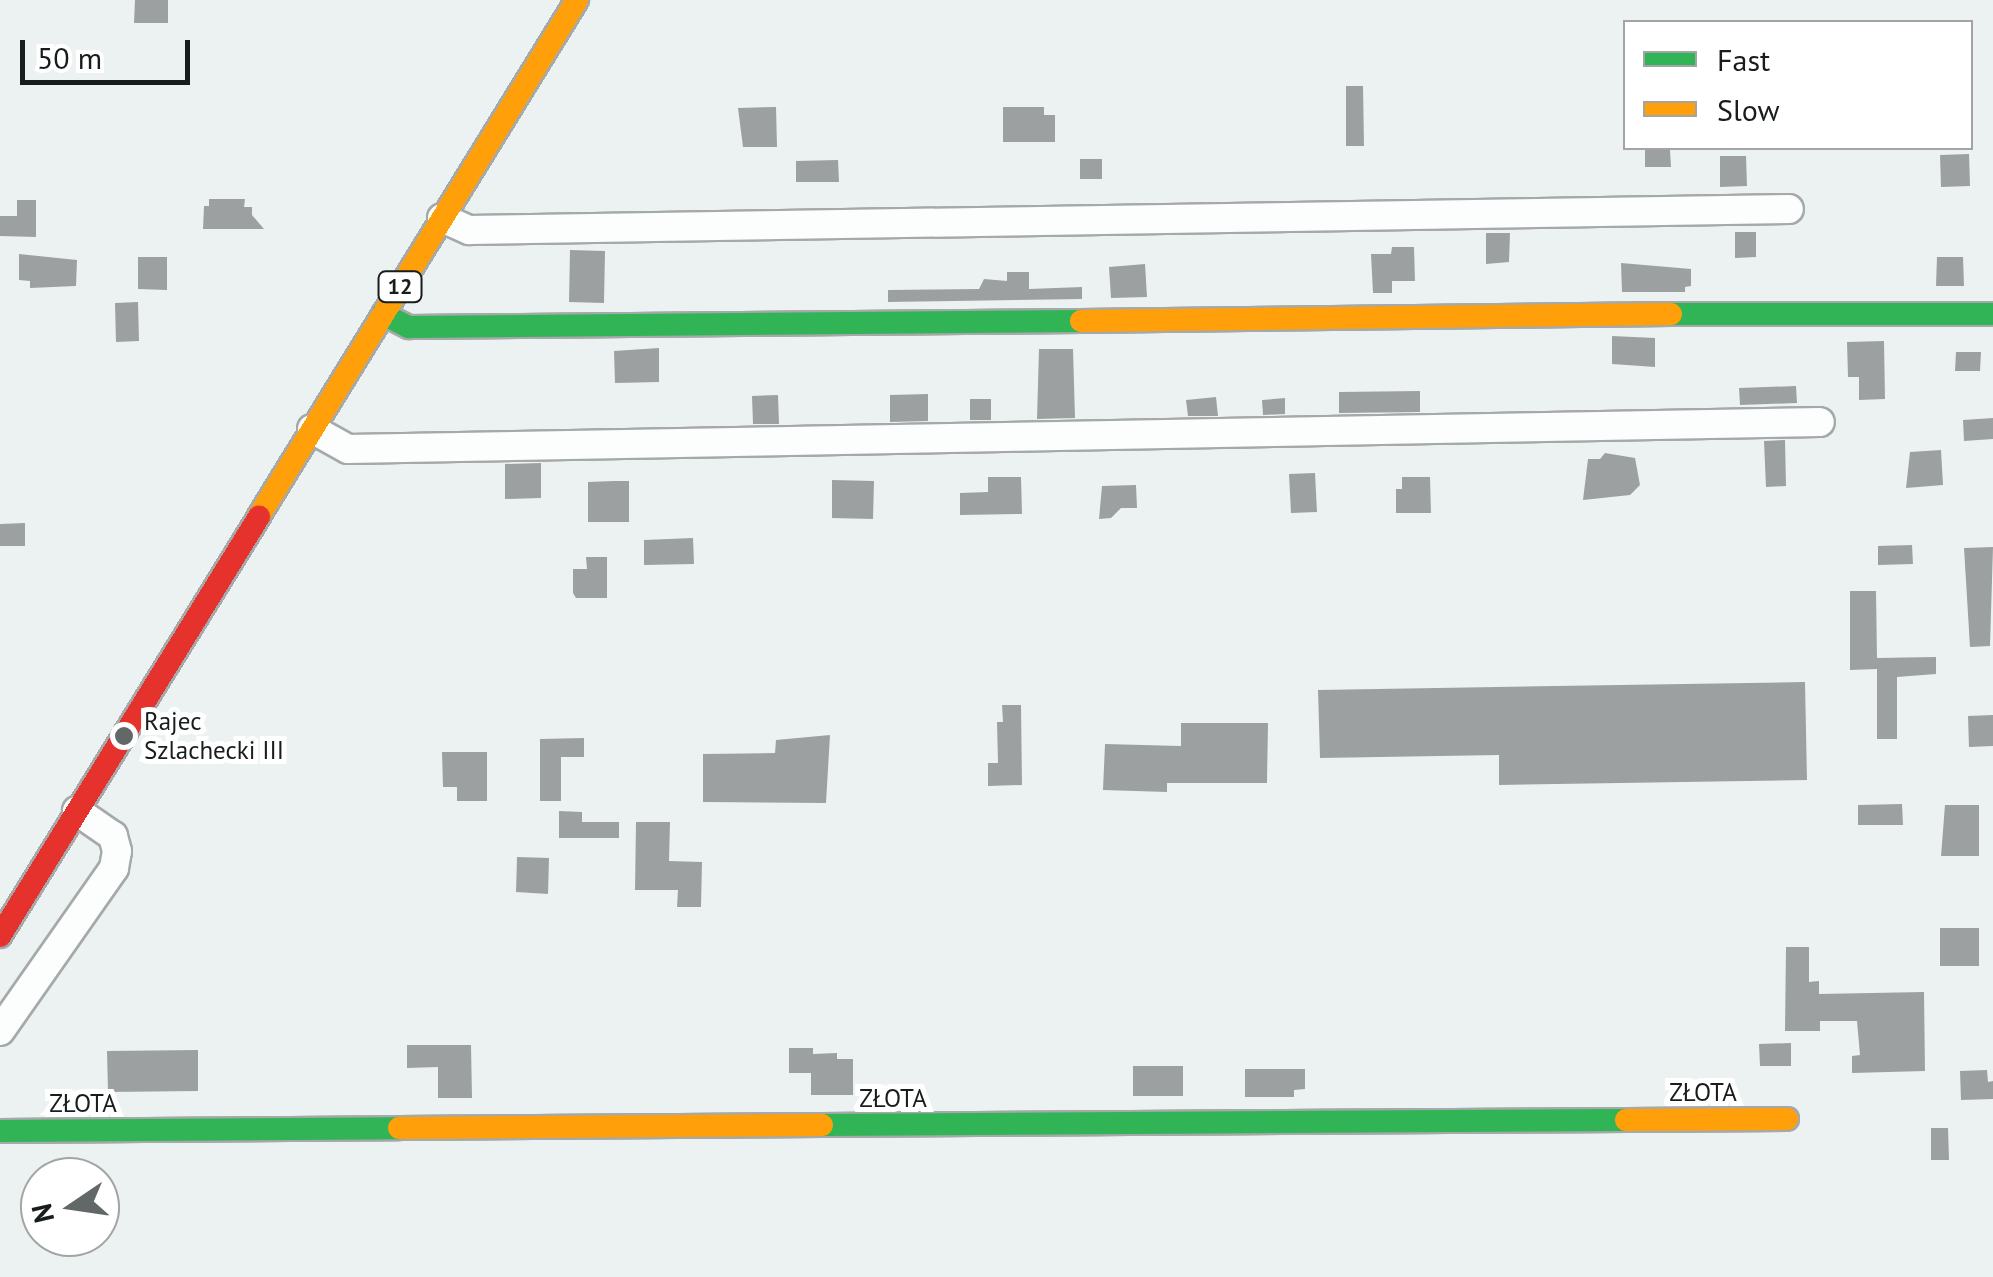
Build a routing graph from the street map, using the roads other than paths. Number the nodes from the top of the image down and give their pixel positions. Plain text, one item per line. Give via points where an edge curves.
1 (577, 0) edge
2 (1789, 209) dead end
3 (442, 218) junction
4 (384, 314) junction
5 (1993, 314) edge
6 (1820, 422) dead end
7 (312, 430) junction
8 (78, 811) junction
9 (4, 921) edge
10 (0, 1031) edge
11 (1787, 1119) dead end
12 (0, 1132) edge

1 - 3 street, 12
2 - 3 street via 469,230
3 - 4 street, 12
4 - 5 street via 409,327
4 - 7 street, 12
6 - 7 street via 348,449
7 - 8 street, 12
8 - 9 street, 12
8 - 10 street via 113,836 114,868
11 - 12 street, ZŁOTA

